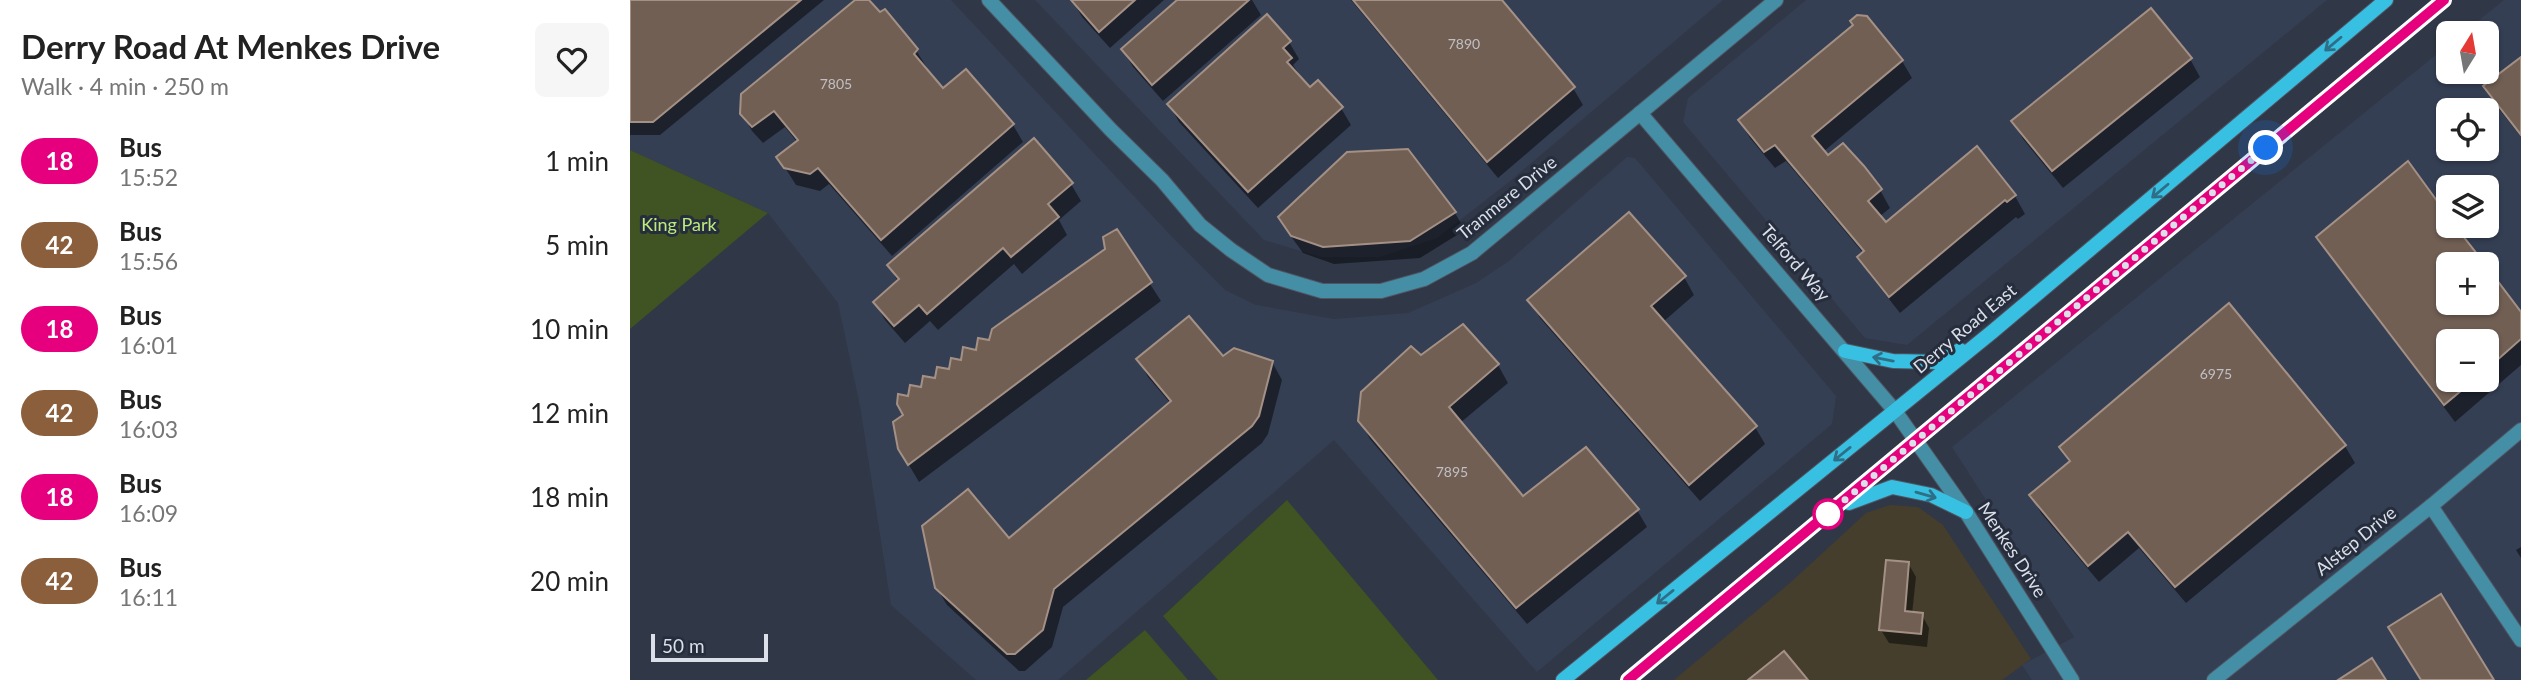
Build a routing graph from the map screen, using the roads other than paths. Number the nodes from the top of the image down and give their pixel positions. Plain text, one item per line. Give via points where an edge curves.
1 (989, 0) edge
2 (1776, 0) edge
3 (2386, 0) edge
4 (2444, 0) edge
5 (1640, 113) junction
6 (1992, 332) junction
7 (1845, 351) junction
8 (1895, 411) junction
9 (2521, 430) edge
10 (1916, 442) junction
11 (2431, 506) junction
12 (1838, 507) junction
13 (1965, 512) junction
14 (2521, 640) edge
15 (1563, 680) edge
16 (1628, 680) edge
17 (2073, 680) edge
18 (2214, 680) edge

1 - 5 street, Tranmere Drive via 1200,225 1268,275 1322,291 1381,291 1424,279 1460,260
2 - 5 street, Tranmere Drive
3 -> 6 main road, Derry Road East
4 - 10 main road
5 - 7 street, Telford Way
6 -> 7 main road via 1937,362 1893,361
6 - 8 main road, Derry Road East
7 - 8 street, Telford Way
8 - 10 street, Telford Way
8 -> 15 main road, Derry Road East
9 - 11 street, Alstep Drive
10 - 12 main road
10 - 13 street, Menkes Drive
11 - 14 street
11 - 18 street, Alstep Drive
12 -> 13 main road via 1892,487 1931,495
12 - 16 main road
13 - 17 street, Menkes Drive

